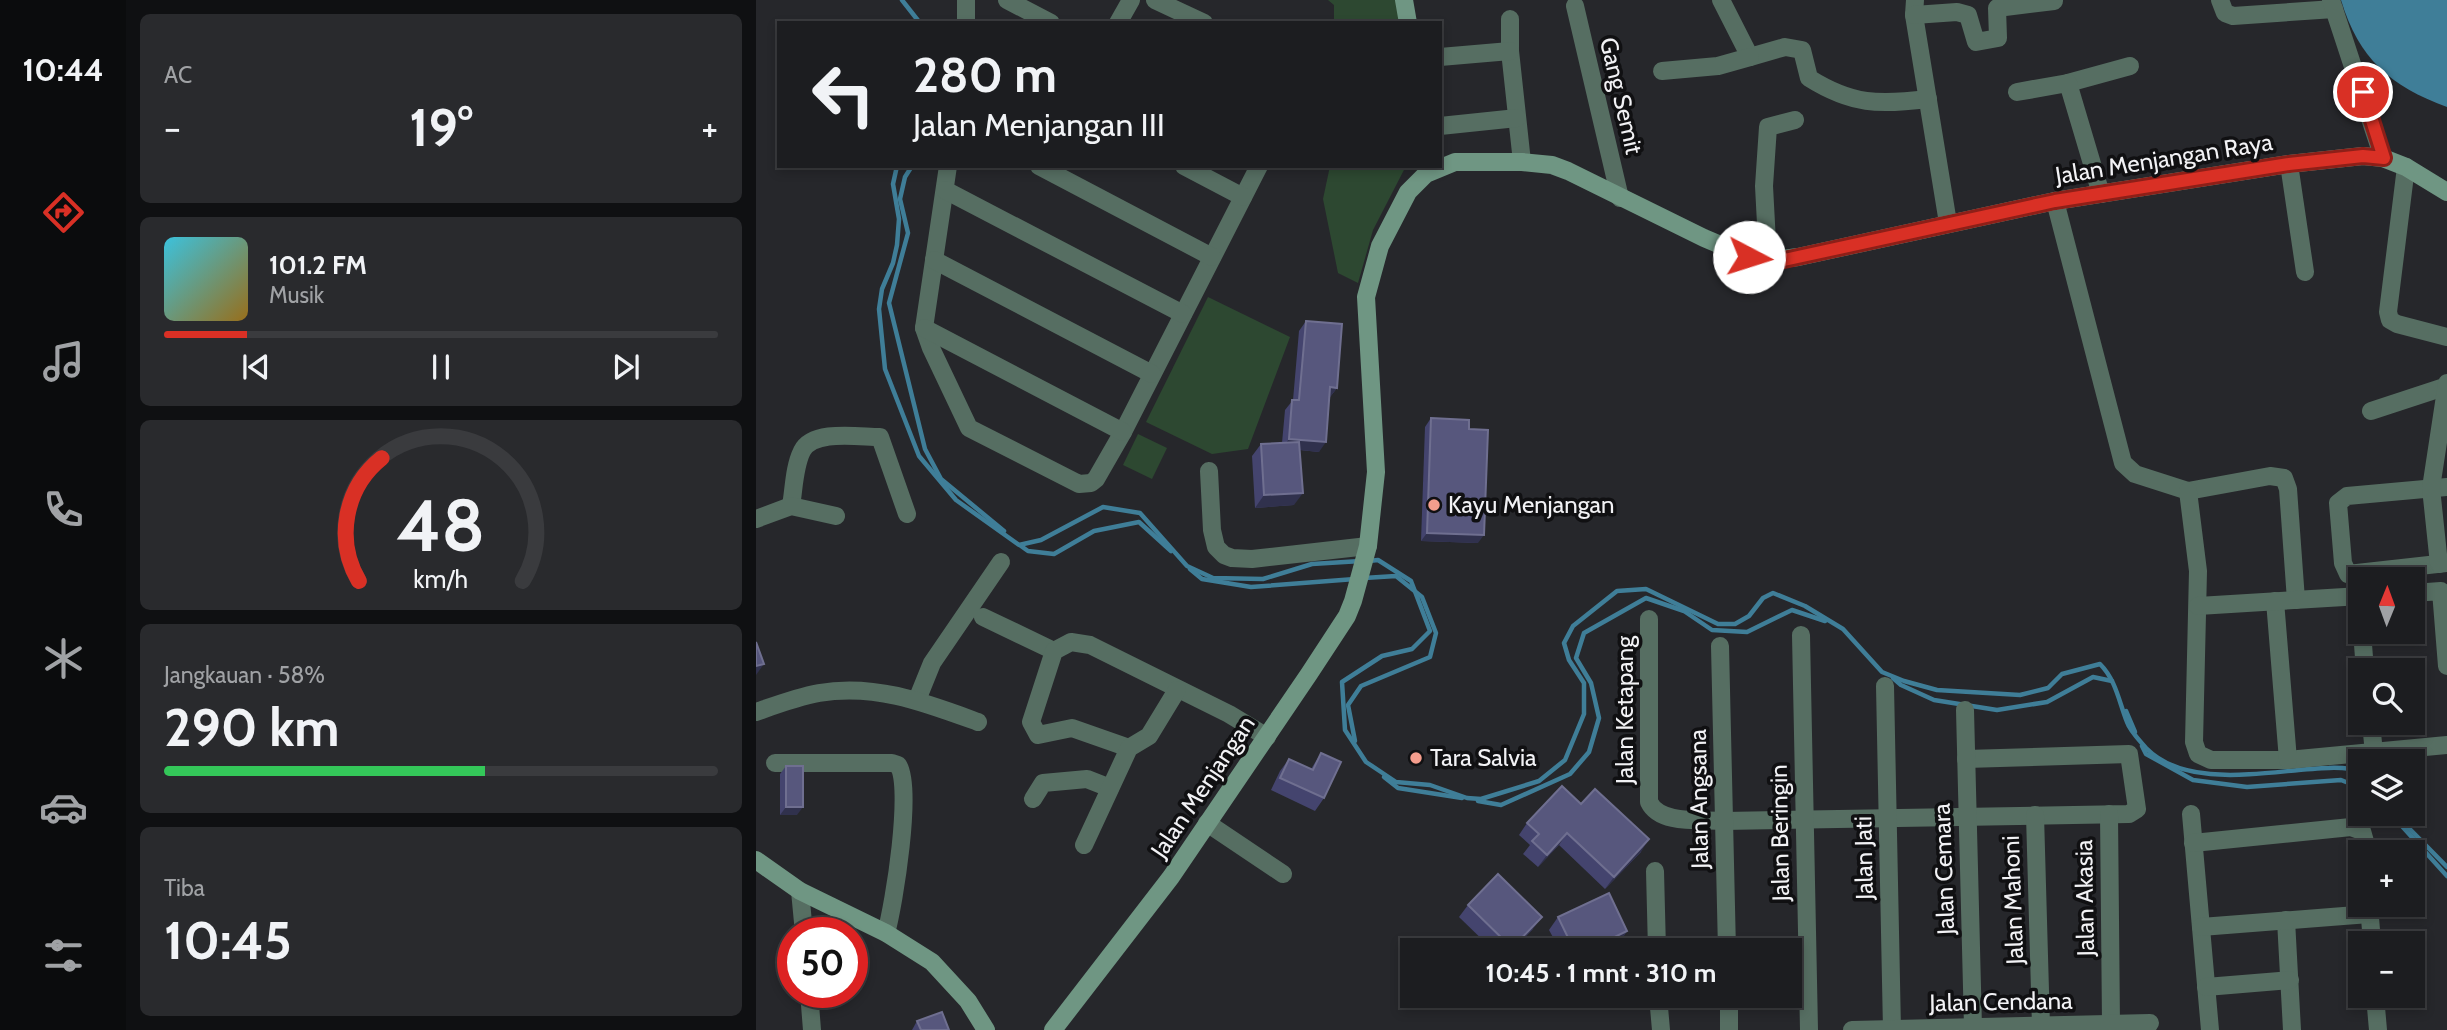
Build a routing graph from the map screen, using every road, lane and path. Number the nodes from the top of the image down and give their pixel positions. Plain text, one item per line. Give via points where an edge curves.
1 (967, 0) edge
2 (1007, 0) edge
3 (1130, 0) edge
4 (1155, 0) edge
5 (1404, 0) edge
6 (1721, 0) edge
7 (2220, 0) edge
8 (2054, 1) edge
9 (2333, 5) edge
10 (1575, 6) dead end
11 (1914, 7) edge
12 (1510, 19) dead end
13 (966, 21) edge
14 (1047, 21) edge
15 (1119, 21) edge
16 (1200, 21) edge
17 (1408, 21) edge
18 (1510, 51) junction
19 (1442, 57) edge
20 (1750, 57) junction
21 (2130, 66) dead end
22 (1662, 71) dead end
23 (2068, 83) junction
24 (2017, 92) dead end
25 (1928, 99) junction
26 (1517, 118) junction
27 (1795, 120) dead end
28 (1442, 126) edge
29 (2384, 158) junction
30 (1522, 162) junction
31 (2289, 164) junction
32 (1442, 165) edge
33 (2406, 167) junction
34 (948, 168) edge
35 (1043, 168) edge
36 (1188, 168) edge
37 (1258, 168) edge
38 (1425, 170) edge
39 (945, 190) junction
40 (2447, 192) edge
41 (2101, 194) junction
42 (1243, 197) junction
43 (1620, 198) junction
44 (2055, 201) junction
45 (1948, 223) junction
46 (1212, 257) junction
47 (934, 260) junction
48 (1768, 261) junction
49 (2305, 272) dead end
50 (1183, 314) junction
51 (924, 328) junction
52 (2447, 337) edge
53 (1152, 374) junction
54 (2447, 385) edge
55 (2371, 411) dead end
56 (1123, 432) junction
57 (1209, 471) dead end
58 (2439, 488) edge
59 (2188, 491) junction
60 (791, 506) junction
61 (907, 514) dead end
62 (836, 516) dead end
63 (756, 519) edge
64 (1367, 551) junction
65 (1001, 562) dead end
66 (2443, 563) edge
67 (2426, 592) edge
68 (2348, 597) edge
69 (2296, 600) junction
70 (2274, 601) junction
71 (2198, 606) junction
72 (983, 617) dead end
73 (1649, 619) dead end
74 (1801, 635) dead end
75 (2446, 635) edge
76 (1720, 646) dead end
77 (1054, 651) junction
78 (2447, 666) edge
79 (1885, 686) dead end
80 (1177, 690) junction
81 (917, 700) junction
82 (1965, 710) dead end
83 (756, 712) edge
84 (978, 722) dead end
85 (1267, 737) junction
86 (2447, 745) edge
87 (1129, 748) junction
88 (2410, 749) edge
89 (2348, 755) edge
90 (1966, 759) junction
91 (2288, 761) junction
92 (775, 763) dead end
93 (1110, 788) junction
94 (1033, 799) dead end
95 (2109, 814) junction
96 (2191, 814) dead end
97 (2035, 815) junction
98 (1967, 816) junction
99 (1888, 818) junction
100 (1805, 819) junction
101 (1724, 821) junction
102 (1207, 823) junction
103 (2365, 840) edge
104 (2193, 843) junction
105 (1084, 845) dead end
106 (756, 860) edge
107 (1655, 871) dead end
108 (1283, 874) dead end
109 (800, 891) junction
110 (2348, 912) edge
111 (802, 917) edge
112 (2286, 920) junction
113 (2201, 927) junction
114 (886, 933) junction
115 (1657, 938) edge
116 (1727, 938) edge
117 (2290, 980) junction
118 (2206, 987) junction
119 (810, 1008) edge
120 (1658, 1008) edge
121 (1729, 1008) edge
122 (2376, 1008) edge
123 (2150, 1023) dead end
124 (2111, 1024) junction
125 (2041, 1026) junction
126 (1973, 1027) junction
127 (2379, 1028) edge
128 (812, 1030) edge
129 (986, 1030) edge
130 (1053, 1030) edge
131 (1661, 1030) edge
132 (1730, 1030) edge
133 (1809, 1030) edge
134 (1852, 1030) edge
135 (1892, 1030) edge
136 (2210, 1030) edge
137 (2292, 1030) edge

1 - 13 street
2 - 14 street
3 - 15 street
4 - 16 street
5 - 17 main road
6 - 20 street
7 - 9 street via 2225,13 2233,16
8 - 11 street via 1997,8 1998,38 1976,42 1968,15
9 - 29 street
10 - 43 street, Gang Semit
11 - 25 street
12 - 18 street
18 - 19 street
18 - 26 street
20 - 22 street via 1718,66
20 - 25 street via 1785,47 1802,50 1809,78 1849,98 1886,104
21 - 23 street
23 - 24 street
23 - 41 street
25 - 45 street
26 - 28 street
26 - 30 street
27 - 48 street via 1770,125 1767,133
29 - 31 main road, Jalan Menjangan Raya
29 - 33 main road, Jalan Menjangan Raya
30 - 32 main road, Jalan Menjangan Raya
30 - 43 main road, Jalan Menjangan Raya via 1560,168
31 - 41 main road, Jalan Menjangan Raya
31 - 49 street
33 - 40 main road, Jalan Menjangan Raya
33 - 52 street via 2388,312 2397,324
34 - 39 street
35 - 46 street
36 - 42 street
37 - 42 street
38 - 64 main road, Jalan Menjangan Raya via 1380,246 1366,297 1376,472
39 - 47 street
39 - 50 street
41 - 44 main road, Jalan Menjangan Raya
42 - 46 street
43 - 48 main road, Jalan Menjangan Raya via 1704,238
44 - 45 main road, Jalan Menjangan Raya
44 - 59 street via 2123,463 2135,474
45 - 48 main road, Jalan Menjangan Raya
46 - 50 street
47 - 51 street
47 - 53 street
50 - 53 street
51 - 56 street
51 - 56 street via 965,422 977,434 1086,484 1096,479
53 - 56 street
54 - 55 street
54 - 58 street
57 - 64 street via 1212,530 1216,547 1224,555 1252,558
58 - 66 street
58 - 66 street via 2347,496 2338,503 2348,574
59 - 69 street via 2270,476 2284,478
59 - 71 street
60 - 61 street via 803,448 821,436 880,437
60 - 62 street
60 - 63 street
64 - 85 main road, Jalan Menjangan via 1346,616
65 - 81 street via 932,663
67 - 75 street via 2441,591
68 - 69 street
69 - 70 street
70 - 71 street
70 - 91 street
71 - 91 street via 2194,742 2198,754 2211,760
72 - 77 street
73 - 101 street, Jalan Ketapang via 1649,802 1666,817
74 - 100 street, Jalan Beringin
75 - 78 street
76 - 101 street, Jalan Angsana
77 - 80 street via 1071,642 1090,645
77 - 87 street via 1031,722 1038,735 1072,728
79 - 99 street, Jalan Jati
80 - 85 street
80 - 87 street via 1149,736
81 - 83 street via 870,690 820,692
81 - 84 street
82 - 90 street, Jalan Cemara
85 - 102 main road, Jalan Menjangan
86 - 88 street
87 - 93 street
89 - 91 street
90 - 95 street via 2129,754 2137,809 2129,814
90 - 98 street, Jalan Cemara
92 - 114 street via 892,764 901,769 900,855
93 - 94 street via 1087,779 1043,783
93 - 105 street
95 - 97 street
95 - 124 street, Jalan Akasia
96 - 104 street
97 - 98 street
97 - 125 street, Jalan Mahoni
98 - 99 street
98 - 126 street, Jalan Cemara
99 - 100 street
99 - 135 street, Jalan Jati
100 - 101 street
100 - 133 street, Jalan Beringin
101 - 116 street, Jalan Angsana
102 - 108 street
102 - 130 main road, Jalan Menjangan via 1152,905
103 - 104 street via 2362,831 2351,827
104 - 113 street
106 - 109 main road
107 - 115 street
109 - 111 street
109 - 114 main road
110 - 112 street
112 - 113 street
112 - 117 street
113 - 118 street
114 - 129 main road via 932,962 968,1001
117 - 118 street
117 - 137 street
118 - 136 street
119 - 128 street
120 - 131 street
121 - 132 street
122 - 127 street
123 - 124 street, Jalan Cendana
124 - 125 street, Jalan Cendana
125 - 126 street, Jalan Cendana
126 - 135 street, Jalan Cendana
134 - 135 street, Jalan Cendana

